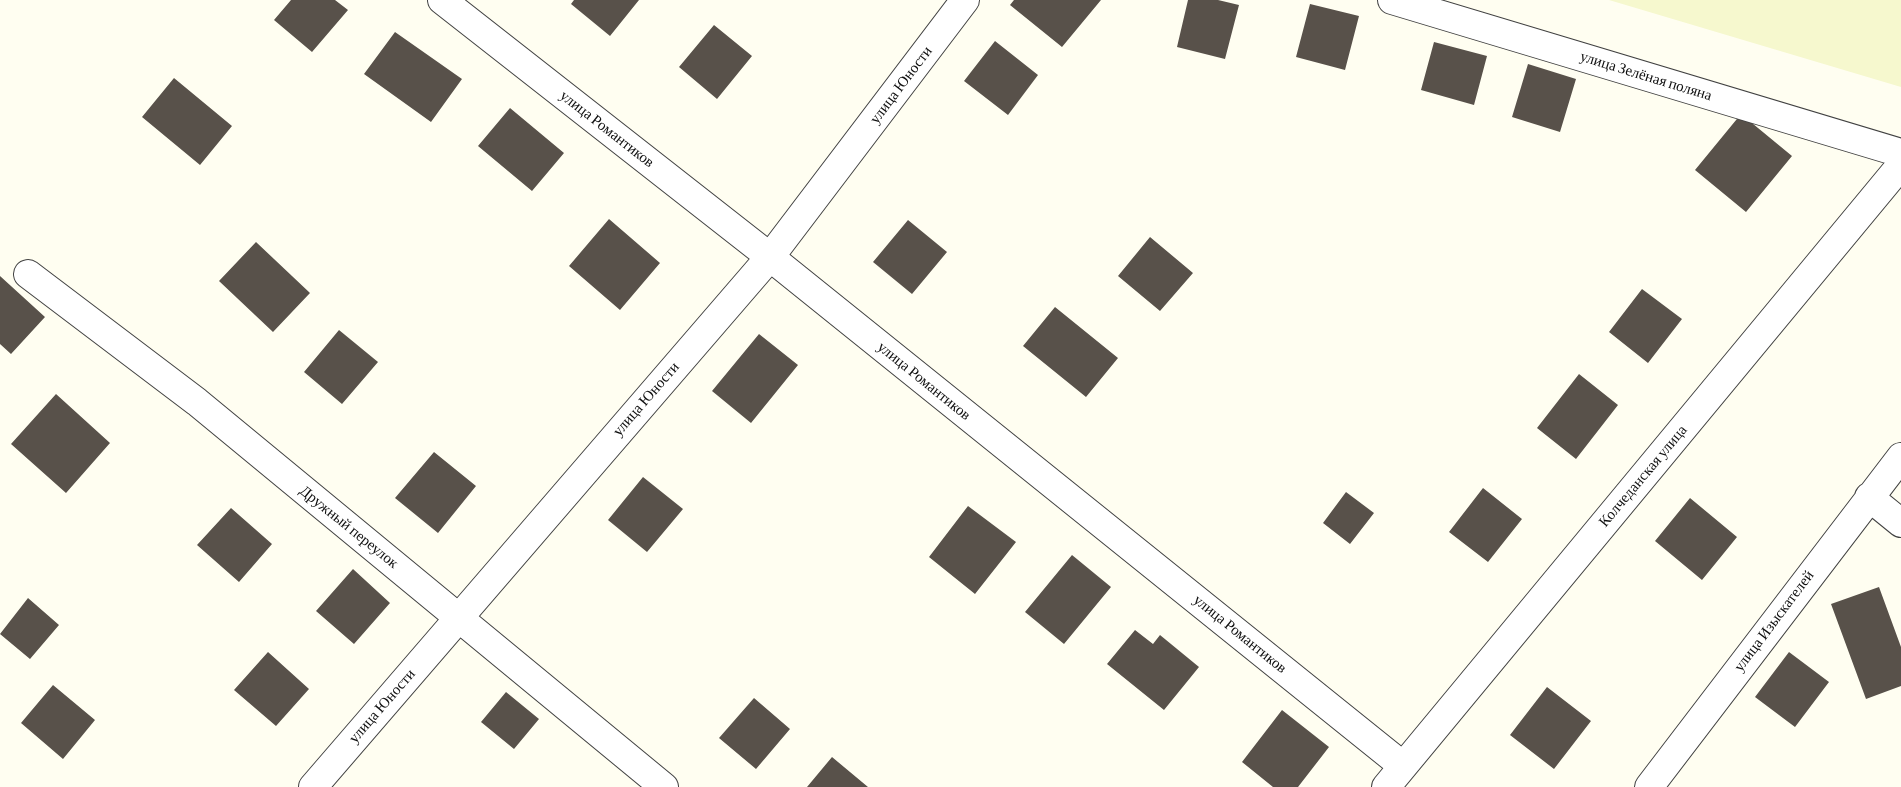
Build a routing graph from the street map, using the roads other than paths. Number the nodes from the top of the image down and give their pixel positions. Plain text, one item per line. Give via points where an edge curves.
1 (442, 0) edge
2 (966, 0) edge
3 (1392, 0) edge
4 (1901, 153) edge
5 (1901, 165) edge
6 (770, 257) junction
7 (28, 274) dead end
8 (1901, 457) edge
9 (1869, 497) junction
10 (1901, 523) edge
11 (459, 617) junction
12 (1404, 766) junction
13 (313, 787) edge
14 (664, 787) edge
15 (1386, 787) edge
16 (1649, 787) edge

1 - 6 street, улица Романтиков
2 - 6 street, улица Юности
3 - 4 street, улица Зелёная поляна
5 - 12 street, Колчеданская улица
6 - 11 street, улица Юности
6 - 12 street, улица Романтиков
7 - 11 street, Дружный переулок via 197,402
8 - 9 street, улица Изыскателей
9 - 10 street
9 - 16 street, улица Изыскателей
11 - 13 street, улица Юности
11 - 14 street, Дружный переулок
12 - 15 street, Колчеданская улица

